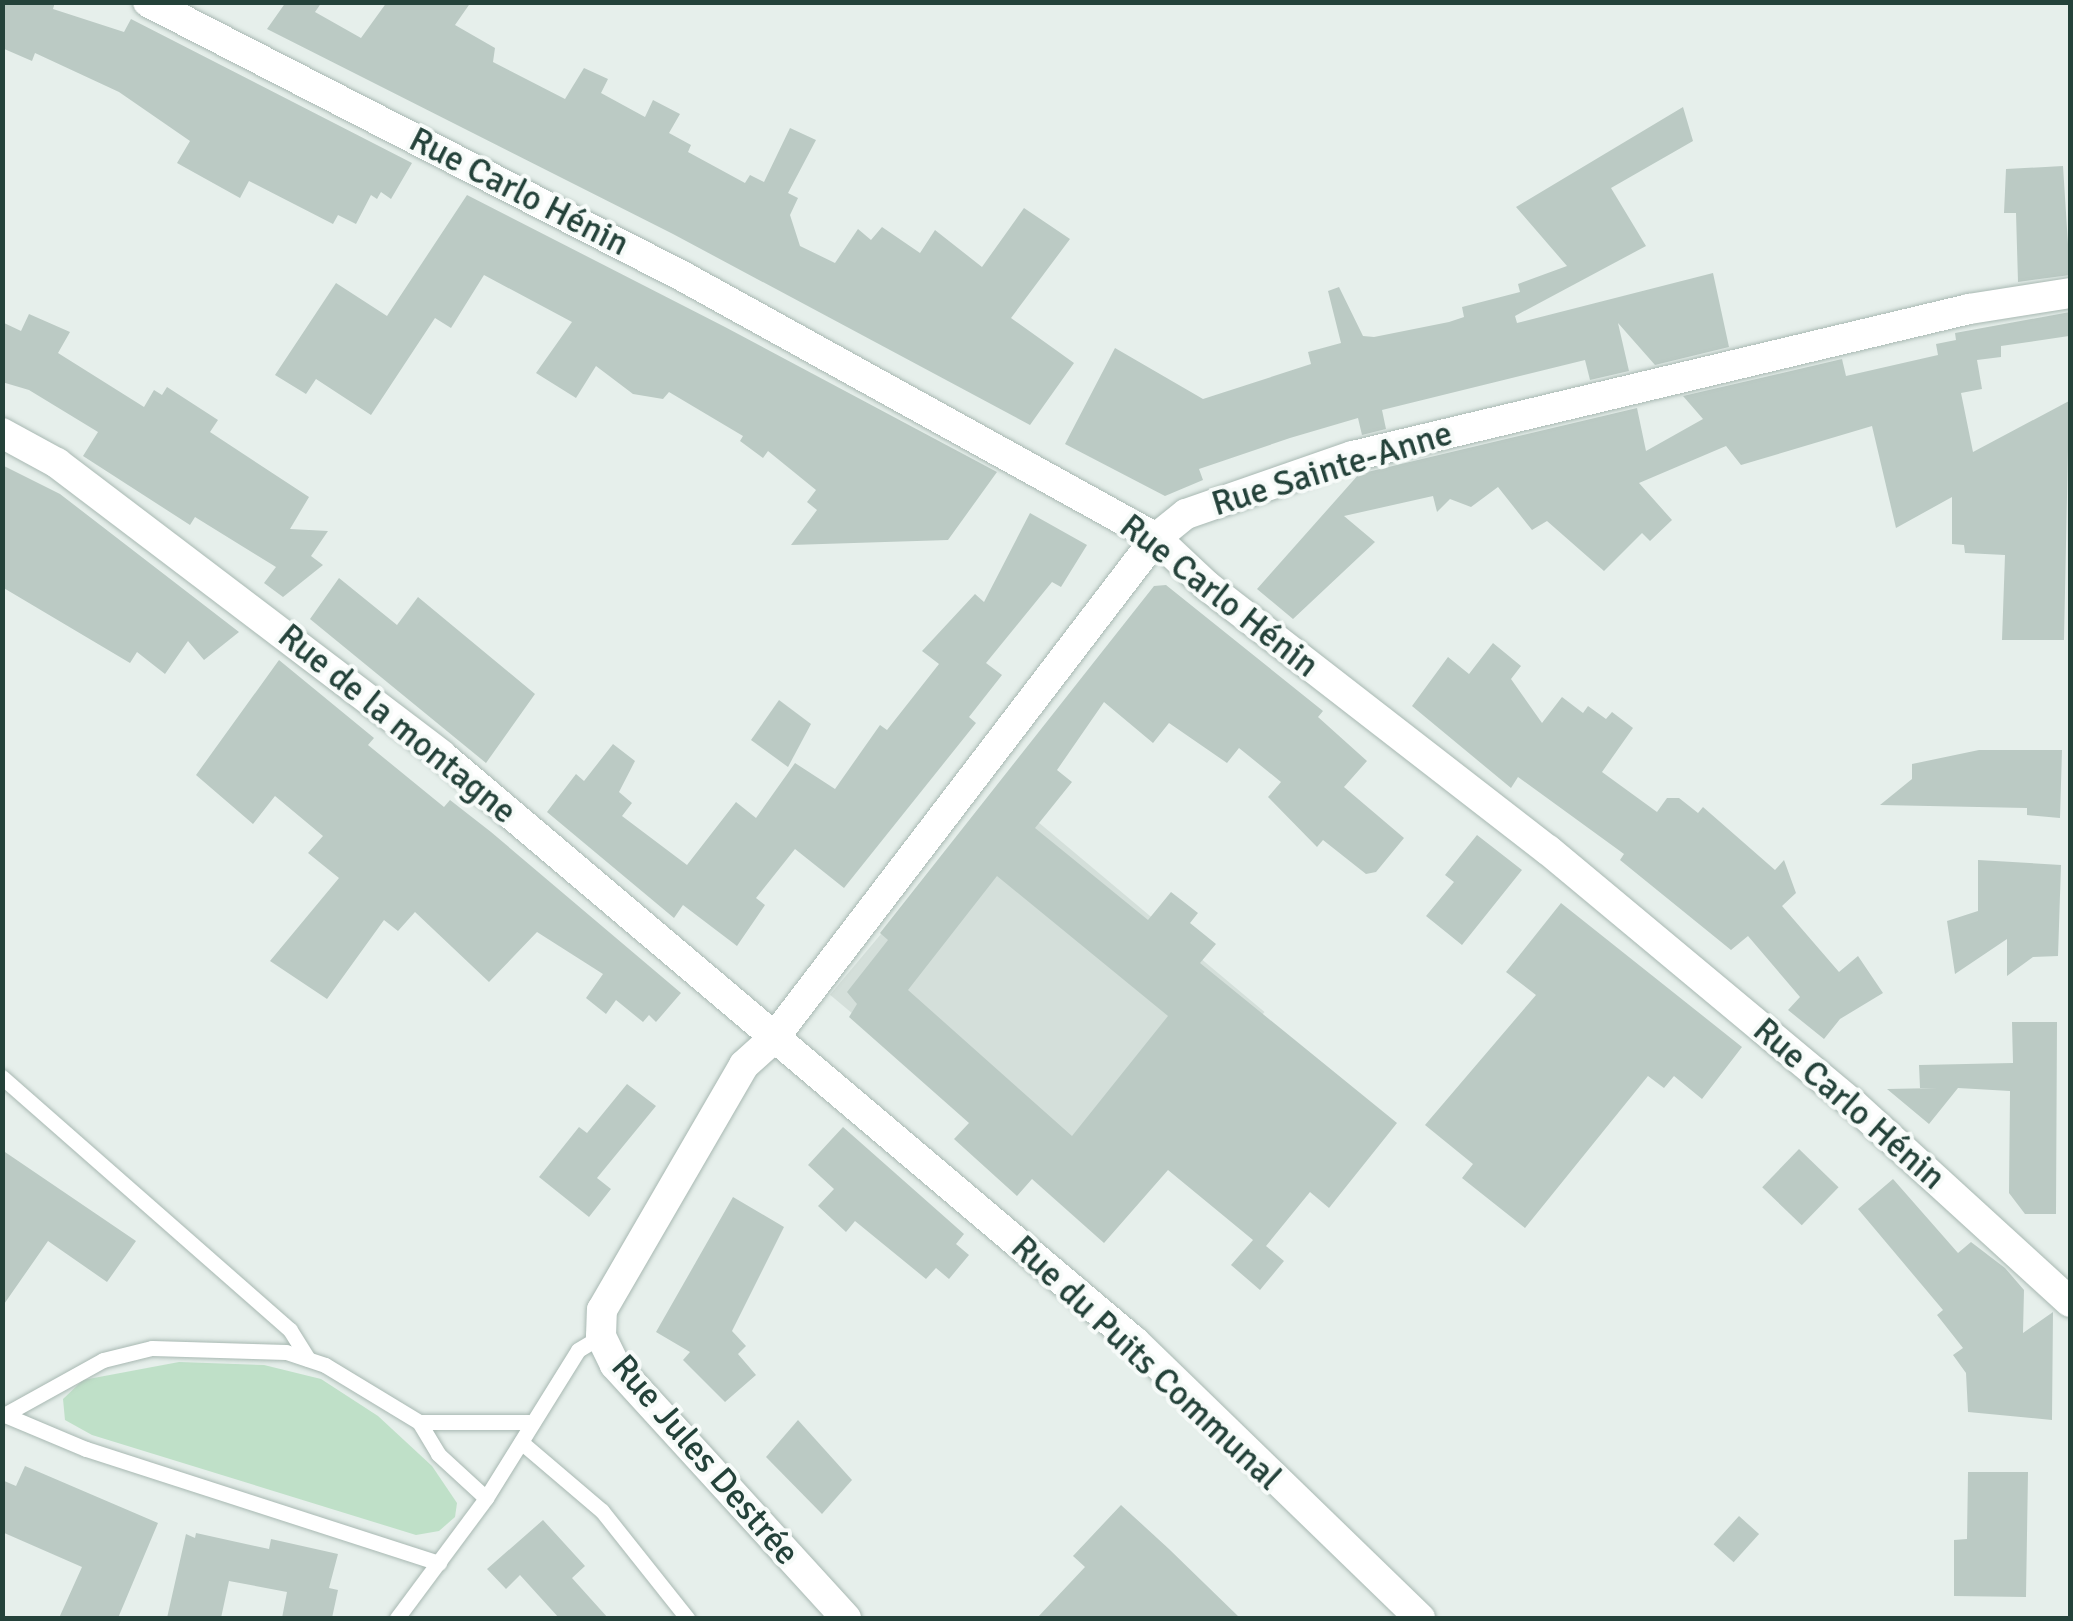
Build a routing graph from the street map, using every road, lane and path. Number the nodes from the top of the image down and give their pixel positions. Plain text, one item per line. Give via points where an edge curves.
1 (148, 2) edge
2 (2070, 293) edge
3 (2, 433) edge
4 (1156, 538) junction
5 (774, 1038) junction
6 (2, 1077) edge
7 (2070, 1302) edge
8 (601, 1336) junction
9 (308, 1359) junction
10 (4, 1416) edge
11 (419, 1422) junction
12 (533, 1422) junction
13 (520, 1442) junction
14 (486, 1498) junction
15 (439, 1563) junction
16 (397, 1618) edge
17 (687, 1618) edge
18 (846, 1618) edge
19 (1420, 1618) edge

1 - 4 street, Rue Carlo Hénin via 684,277
2 - 4 street, Rue Sainte-Anne via 1969,309 1352,456 1186,514
3 - 5 street, Rue de la montagne via 57,462 441,754
4 - 5 street, Rue Sainte-Anne
4 - 7 street, Rue Carlo Hénin via 1837,1091
5 - 8 street, Rue Jules Destrée via 744,1065 699,1135 602,1310
5 - 19 street, Rue du Puits Communal via 1135,1342
6 - 9 lane via 290,1330
8 - 12 lane via 578,1350
8 - 18 street, Rue Jules Destrée via 615,1364
9 - 10 lane via 286,1352 152,1348 104,1360
9 - 11 lane
10 - 15 lane
11 - 12 lane
11 - 14 lane via 438,1454
12 - 13 lane
13 - 14 lane
13 - 17 lane via 602,1511
14 - 15 lane
15 - 16 lane

